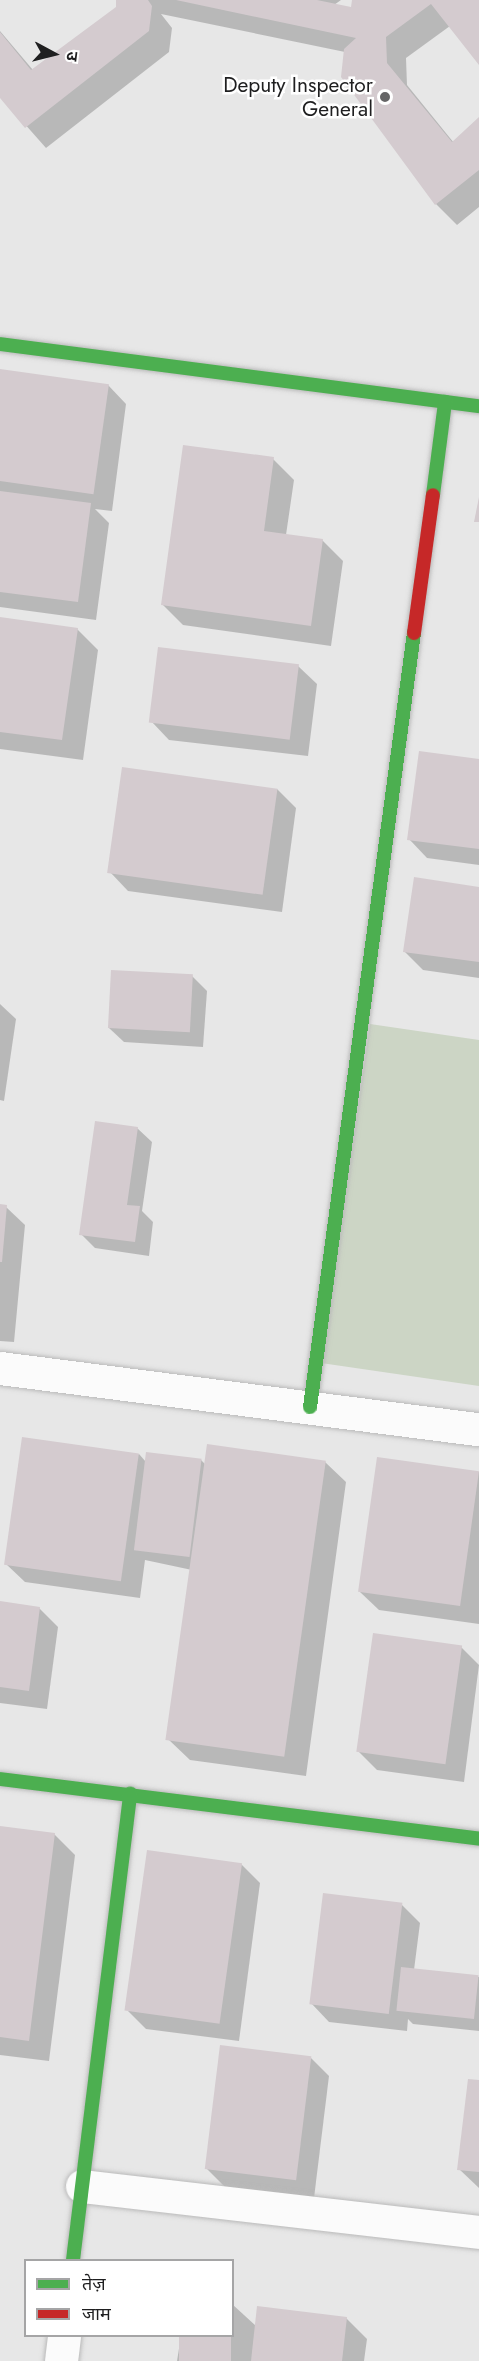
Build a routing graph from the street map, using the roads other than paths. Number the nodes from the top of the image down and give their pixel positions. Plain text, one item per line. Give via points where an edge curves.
1 (0, 344) edge
2 (445, 402) junction
3 (479, 406) edge
4 (0, 1368) edge
5 (310, 1407) junction
6 (479, 1429) edge
7 (0, 1779) edge
8 (130, 1793) junction
9 (479, 1839) edge
10 (82, 2186) junction
11 (479, 2232) edge
12 (73, 2259) edge
13 (64, 2337) edge
14 (61, 2361) edge

1 - 2 street
2 - 3 street
2 - 5 street
4 - 5 street
5 - 6 street
7 - 8 street
8 - 9 street
8 - 10 street
10 - 11 street
10 - 12 street
13 - 14 street

